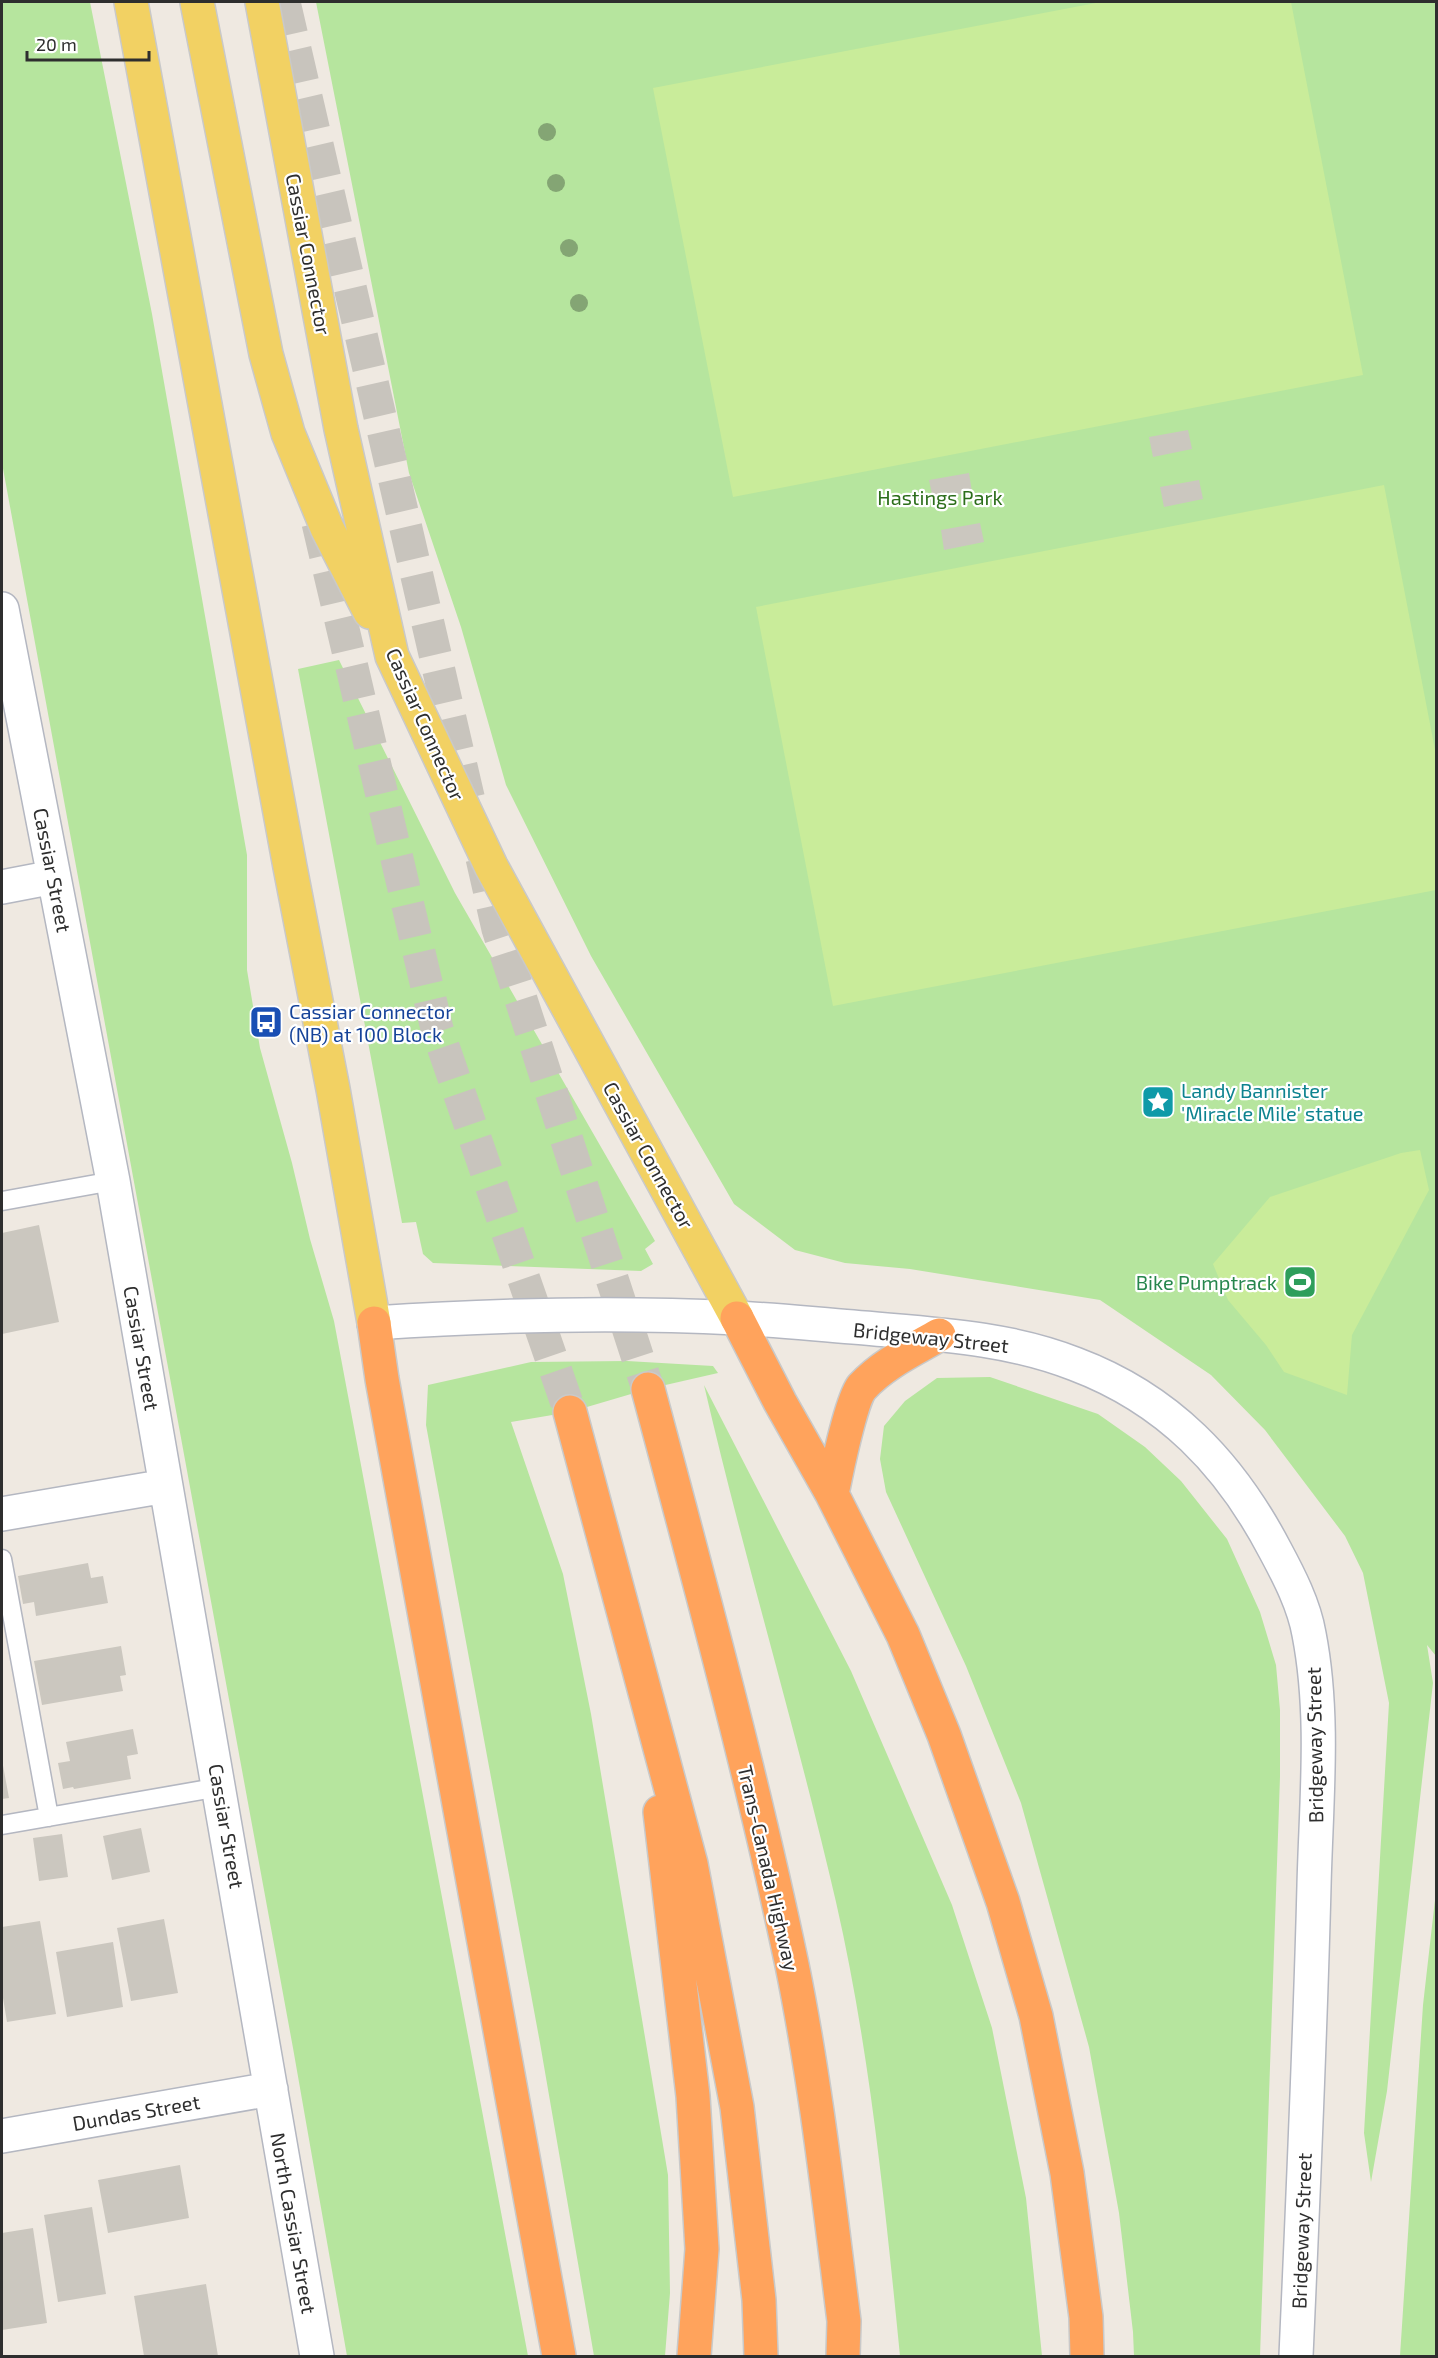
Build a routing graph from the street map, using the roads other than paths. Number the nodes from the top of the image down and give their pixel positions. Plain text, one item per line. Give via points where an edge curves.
1 (131, 2) edge
2 (197, 2) edge
3 (262, 2) edge
4 (2, 609) edge
5 (392, 656) junction
6 (54, 877) junction
7 (2, 887) edge
8 (113, 1181) junction
9 (2, 1201) edge
10 (737, 1318) junction
11 (374, 1323) junction
12 (939, 1335) junction
13 (648, 1389) tunnel mouth
14 (570, 1412) tunnel mouth
15 (166, 1486) junction
16 (832, 1494) junction
17 (2, 1514) edge
18 (2, 1559) edge
19 (646, 1694) junction
20 (220, 1787) junction
21 (49, 1817) junction
22 (2, 1825) edge
23 (271, 2089) junction
24 (2, 2136) edge
25 (844, 2320) junction
26 (317, 2356) edge
27 (560, 2356) edge
28 (694, 2356) edge
29 (761, 2356) edge
30 (843, 2356) edge
31 (852, 2356) edge
32 (1087, 2356) edge
33 (1296, 2356) edge

1 - 11 main road
2 - 5 main road via 266,354 288,433 327,528
3 - 5 main road, Cassiar Connector via 341,429
4 - 6 street, Cassiar Street
5 - 10 main road, Cassiar Connector via 491,866
6 - 7 street
6 - 8 street, Cassiar Street
8 - 9 lane
8 - 15 street, Cassiar Street
10 - 11 street, Bridgeway Street via 465,1318
10 - 12 street, Bridgeway Street
10 - 16 highway
11 - 27 highway
12 - 16 highway via 881,1370 860,1389
12 - 33 street, Bridgeway Street via 1005,1342 1076,1364 1167,1414 1242,1492 1288,1575 1309,1629 1316,1686 1317,1749
13 - 25 highway, Trans-Canada Highway via 724,1674 792,1965 814,2085
14 - 19 highway
15 - 17 street
15 - 20 street, Cassiar Street
16 - 32 highway via 903,1635 944,1735 1003,1902 1036,2016 1067,2173 1086,2317
18 - 21 lane
19 - 28 highway via 693,2096 702,2248
19 - 29 highway via 691,1864 737,2107 759,2300
20 - 21 lane
20 - 23 street, Cassiar Street
21 - 22 lane
23 - 24 street, Dundas Street
23 - 26 street, North Cassiar Street
25 - 30 highway, Trans-Canada Highway
25 - 31 highway

